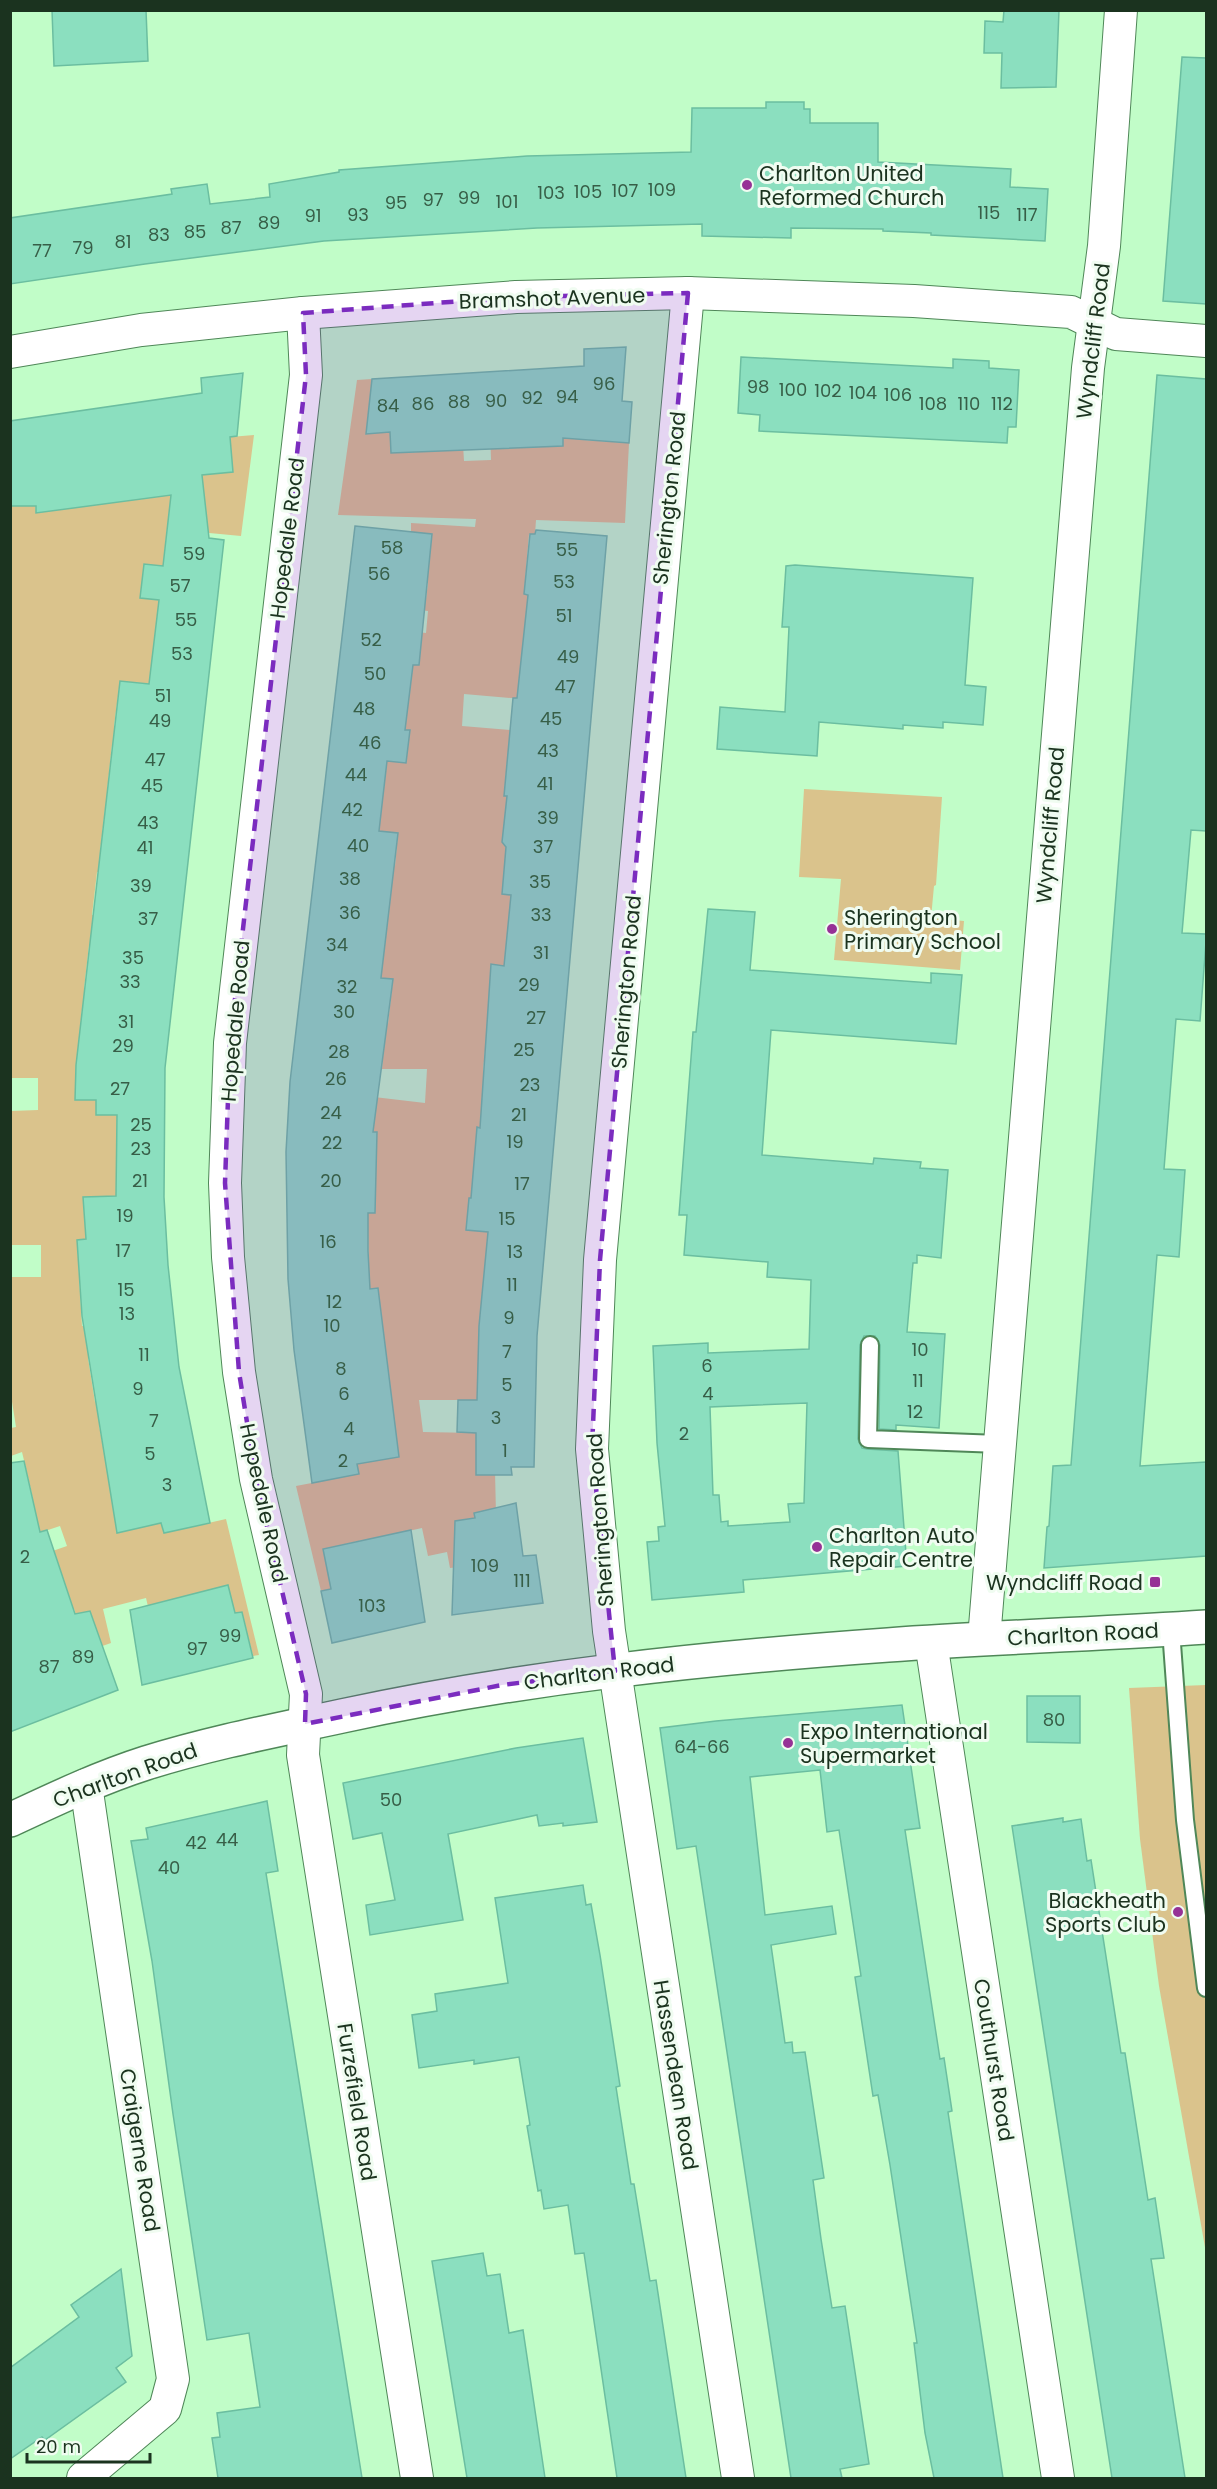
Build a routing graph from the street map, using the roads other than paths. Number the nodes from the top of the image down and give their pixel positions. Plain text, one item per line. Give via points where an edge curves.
1 (1121, 10) edge
2 (688, 293) junction
3 (303, 313) junction
4 (1093, 323) junction
5 (1206, 341) edge
6 (10, 352) edge
7 (870, 1345) dead end
8 (999, 1444) junction
9 (1206, 1628) edge
10 (1171, 1630) junction
11 (984, 1639) junction
12 (931, 1642) junction
13 (615, 1671) junction
14 (305, 1724) junction
15 (86, 1785) junction
16 (10, 1820) edge
17 (1206, 1988) edge
18 (83, 2478) edge
19 (417, 2478) edge
20 (738, 2478) edge
21 (1058, 2478) edge

1 - 4 street, Wyndcliff Road via 1104,246
2 - 3 street, Bramshot Avenue via 516,297
2 - 4 street, Bramshot Avenue via 1062,311
2 - 13 street, Sherington Road via 600,1260 591,1449
3 - 6 street, Bramshot Avenue via 141,330
3 - 14 street, Hopedale Road via 306,375 230,1043 225,1183 239,1372 256,1479 306,1694
4 - 5 street, Bramshot Avenue via 1116,334
4 - 8 street, Wyndcliff Road
7 - 8 lane via 868,1439
8 - 11 street, Wyndcliff Road
9 - 10 main road, Charlton Road
10 - 11 main road, Charlton Road
10 - 17 lane via 1185,1820
11 - 12 main road, Charlton Road
12 - 13 main road, Charlton Road
12 - 21 street, Couthurst Road
13 - 14 main road, Charlton Road via 502,1685
13 - 20 street, Hassendean Road
14 - 15 main road, Charlton Road via 197,1748
14 - 19 street, Furzefield Road via 303,1755
15 - 16 main road, Charlton Road
15 - 18 street, Craigerne Road via 173,2379 165,2409

